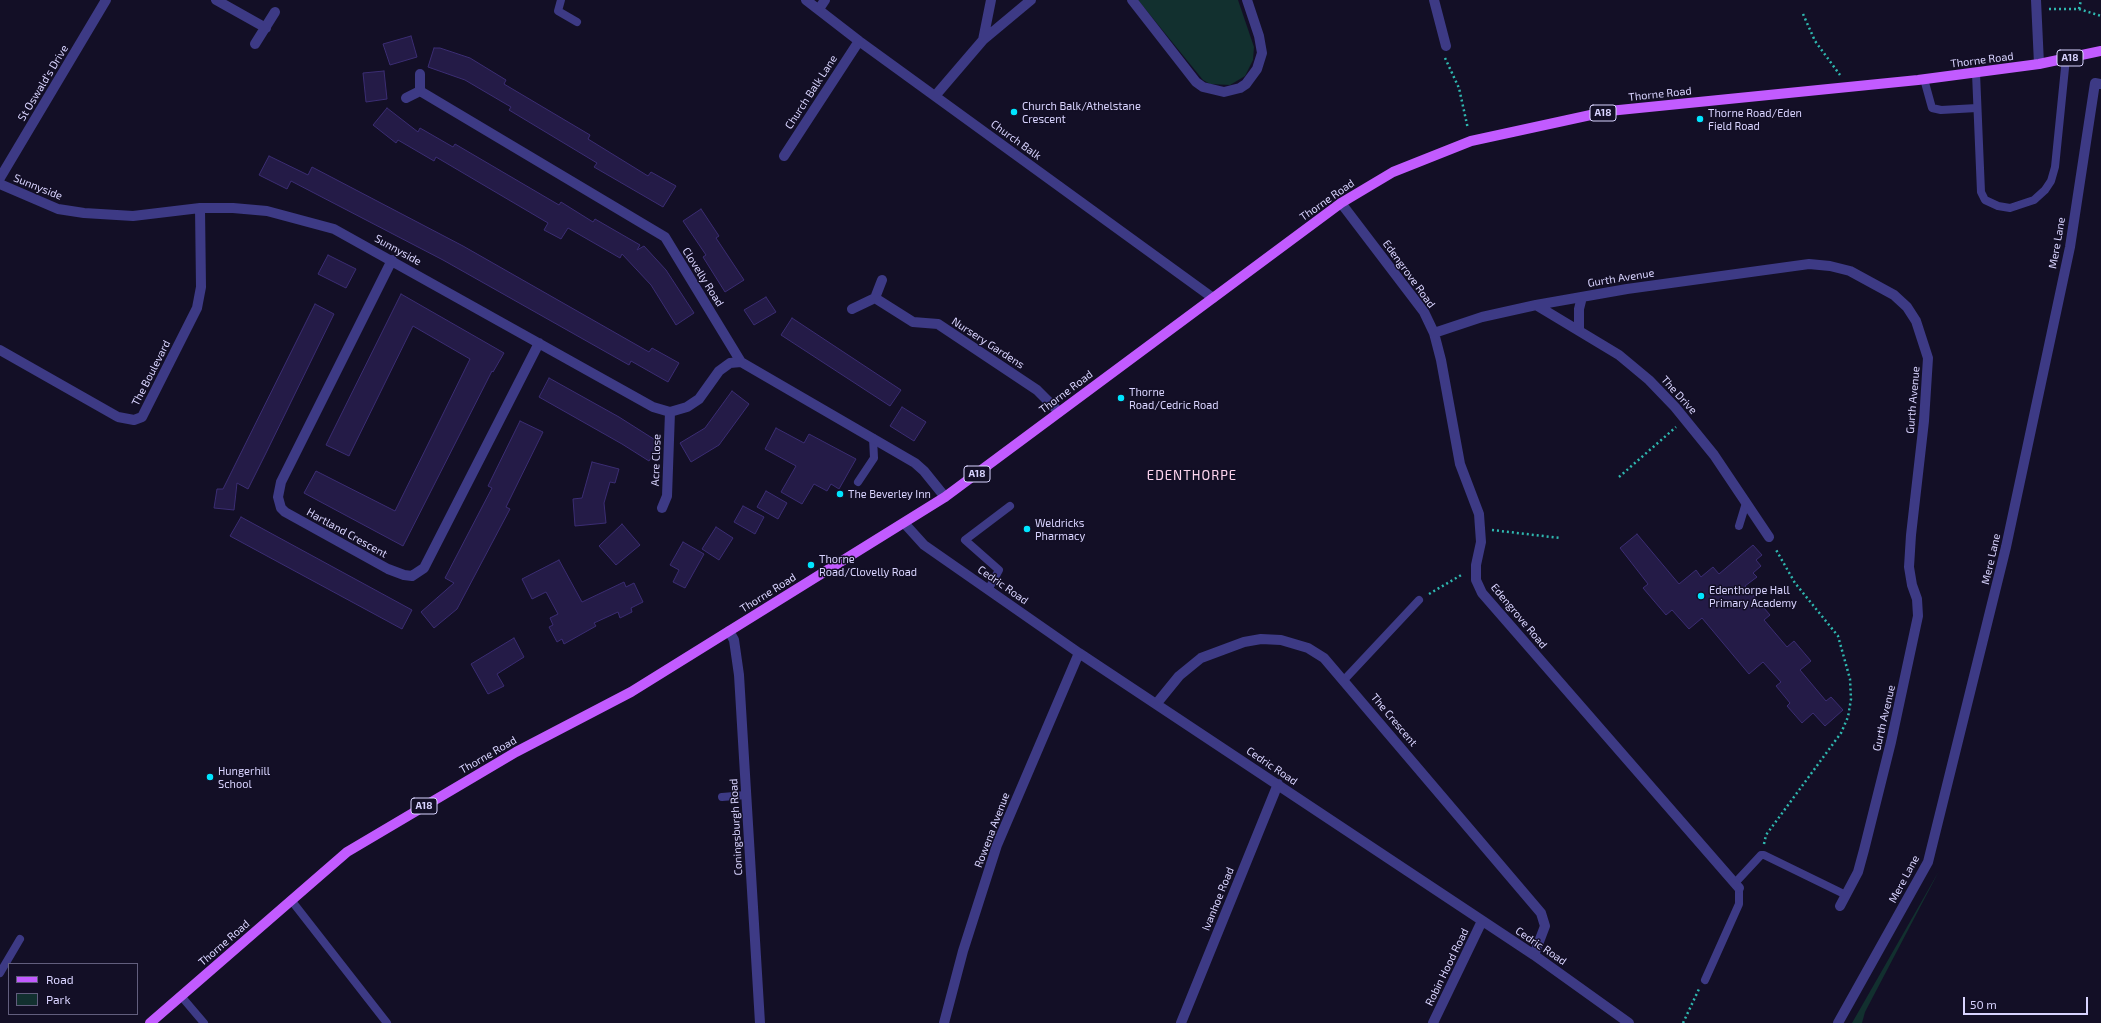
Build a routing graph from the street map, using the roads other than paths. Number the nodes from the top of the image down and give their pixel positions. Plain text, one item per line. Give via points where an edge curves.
1 (106, 0) edge
2 (216, 0) edge
3 (561, 0) edge
4 (806, 0) edge
5 (825, 0) edge
6 (991, 0) edge
7 (1031, 0) edge
8 (1132, 0) edge
9 (1247, 0) edge
10 (1434, 0) edge
11 (2036, 5) edge
12 (819, 9) junction
13 (275, 12) dead end
14 (577, 22) dead end
15 (266, 28) junction
16 (983, 40) junction
17 (859, 41) junction
18 (255, 44) dead end
19 (1446, 46) road end
20 (2101, 51) edge
21 (2066, 58) junction
22 (2039, 64) junction
23 (1976, 73) junction
24 (420, 74) dead end
25 (1924, 79) junction
26 (2101, 84) edge
27 (420, 92) junction
28 (935, 96) junction
29 (406, 98) dead end
30 (1977, 108) junction
31 (784, 156) dead end
32 (0, 178) edge
33 (0, 184) edge
34 (1341, 203) junction
35 (200, 208) junction
36 (392, 260) junction
37 (882, 280) dead end
38 (1582, 297) junction
39 (875, 298) junction
40 (1213, 298) junction
41 (1536, 305) junction
42 (852, 309) dead end
43 (1579, 331) junction
44 (1434, 333) junction
45 (539, 343) junction
46 (0, 350) edge
47 (741, 362) junction
48 (670, 412) junction
49 (1059, 412) junction
50 (873, 438) junction
51 (858, 482) dead end
52 (945, 498) junction
53 (1746, 503) junction
54 (1010, 506) dead end
55 (662, 508) dead end
56 (905, 524) junction
57 (1739, 526) dead end
58 (1769, 537) road end
59 (988, 590) junction
60 (1419, 600) road end
61 (729, 632) junction
62 (1079, 653) junction
63 (1344, 680) junction
64 (1157, 703) junction
65 (1278, 784) junction
66 (746, 795) junction
67 (722, 797) dead end
68 (1737, 886) junction
69 (1846, 895) junction
70 (291, 900) junction
71 (1840, 906) dead end
72 (1482, 921) junction
73 (20, 939) dead end
74 (1534, 955) junction
75 (0, 973) edge
76 (1705, 980) road end
77 (181, 996) junction
78 (150, 1023) edge
79 (204, 1023) edge
80 (387, 1023) edge
81 (760, 1023) edge
82 (944, 1023) edge
83 (1181, 1023) edge
84 (1433, 1023) edge
85 (1629, 1023) edge
86 (1838, 1023) edge

1 - 32 street, St Oswald's Drive
2 - 15 street
3 - 14 lane via 558,11
4 - 12 street, Church Balk
5 - 12 street
6 - 16 street
7 - 16 street
8 - 9 street via 1196,82 1203,87 1224,92 1246,84 1257,69 1261,57 1261,44
10 - 19 street
11 - 22 street
12 - 17 street, Church Balk
13 - 15 street
15 - 18 street
16 - 28 street
17 - 28 street, Church Balk
17 - 31 street, Church Balk Lane
20 - 21 main road, Thorne Road / A18
21 - 22 main road, Thorne Road / A18
21 - 30 lane via 2055,167 2051,181 2034,200 2010,208 1985,200 1981,192
22 - 23 main road, Thorne Road / A18
23 - 25 main road, Thorne Road / A18
23 - 30 lane
24 - 27 street
25 - 30 lane via 1932,108
25 - 34 main road, Thorne Road / A18 via 1609,112 1471,141 1393,172
26 - 86 street, Mere Lane via 2095,83 2070,247 2006,547 1928,862
27 - 29 street
27 - 47 street, Clovelly Road via 665,237
28 - 40 street, Church Balk
33 - 35 street, Sunnyside via 58,209 84,213 133,216
34 - 40 main road, Thorne Road / A18
34 - 44 street, Edengrove Road via 1424,312
35 - 36 street, Sunnyside via 267,211 301,219 334,229
35 - 46 street, The Boulevard via 201,287 197,308 142,417 134,420 118,417
36 - 45 street, Sunnyside
36 - 45 street, Hartland Crescent via 281,482 278,497 285,512 388,569 412,576 424,568
37 - 39 street
38 - 41 street, Gurth Avenue
38 - 43 street
38 - 69 street, Gurth Avenue via 1627,288 1809,264 1850,271 1894,295 1907,307 1916,321 1928,358 1909,567 1917,599 1918,616 1871,824 1858,872
39 - 42 street
39 - 49 street, Nursery Gardens via 913,322 938,324 1037,390
40 - 49 main road, Thorne Road / A18
41 - 43 street, The Drive
41 - 44 street, Gurth Avenue via 1482,317
43 - 53 street, The Drive via 1619,354 1648,380 1714,455
44 - 68 street, Edengrove Road via 1442,360 1460,464 1479,514 1481,542 1476,580 1482,593
45 - 48 street, Sunnyside via 653,407
47 - 48 street via 730,363 719,371 699,399 687,407
47 - 50 street, Clovelly Road
48 - 55 street, Acre Close via 667,496
49 - 52 main road, Thorne Road / A18
50 - 51 lane via 874,458
50 - 52 street, Clovelly Road via 915,463
52 - 56 main road, Thorne Road / A18
53 - 57 lane
53 - 58 street, The Drive
54 - 59 lane via 965,540 999,570
56 - 59 street, Cedric Road via 924,546
56 - 61 main road, Thorne Road / A18
59 - 62 street, Cedric Road
60 - 63 lane
61 - 66 street, Coningsburgh Road via 734,640 739,675
61 - 70 main road, Thorne Road / A18 via 631,692 516,752 347,852
62 - 64 street, Cedric Road
62 - 82 street, Rowena Avenue via 997,845 963,951
63 - 64 street, The Crescent via 1324,658 1308,648 1282,640 1261,639 1244,642 1201,658 1179,676
63 - 74 street, The Crescent via 1541,913 1545,926
64 - 65 street, Cedric Road
65 - 72 street, Cedric Road
65 - 83 street, Ivanhoe Road
66 - 67 lane
66 - 81 street, Coningsburgh Road
68 - 69 lane via 1761,855
68 - 76 lane via 1739,904
69 - 71 street, Gurth Avenue
70 - 77 main road, Thorne Road / A18
70 - 80 lane
72 - 74 street, Cedric Road
72 - 84 street, Robin Hood Road
73 - 75 lane
74 - 85 street, Cedric Road
77 - 78 main road, Thorne Road / A18
77 - 79 lane

